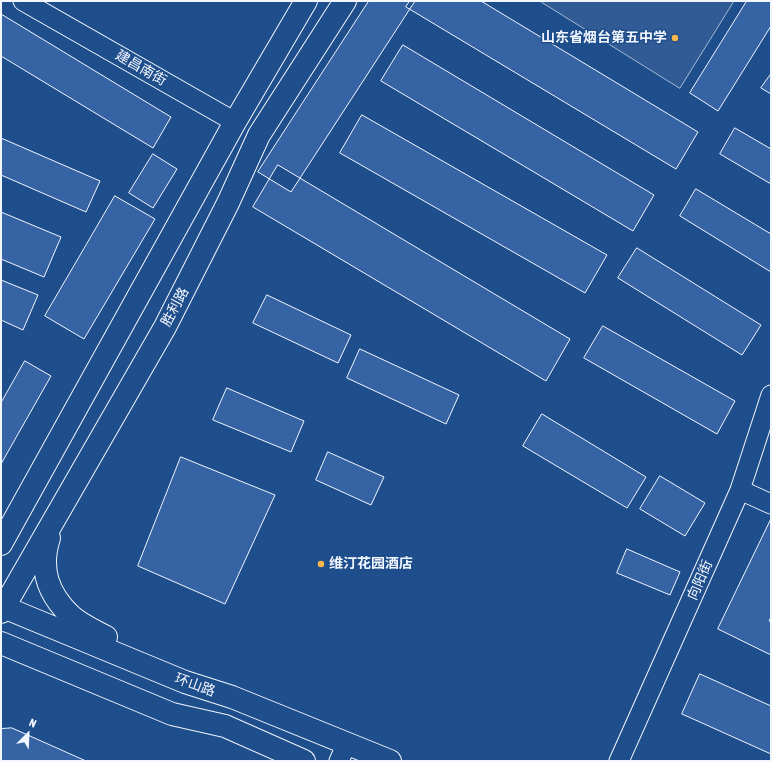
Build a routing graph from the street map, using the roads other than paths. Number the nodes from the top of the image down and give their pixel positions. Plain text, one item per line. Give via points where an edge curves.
1 (23, 1) edge
2 (306, 1) edge
3 (345, 1) edge
4 (235, 122) junction
5 (259, 136) junction
6 (771, 395) edge
7 (54, 447) junction
8 (740, 490) junction
9 (771, 504) edge
10 (1, 511) edge
11 (57, 514) junction
12 (1, 544) edge
13 (2, 608) edge
14 (1, 643) edge
15 (166, 674) junction
16 (343, 752) edge
17 (365, 756) edge
18 (304, 761) edge
19 (390, 761) edge
20 (619, 761) edge

1 - 4 street, 建昌南街
2 - 4 main road
3 - 5 main road, 胜利路
4 - 5 main road, 建昌南街
4 - 7 main road
5 - 11 main road, 胜利路 via 165,327
6 - 8 street, 向阳街
7 - 10 main road
7 - 12 main road
8 - 9 street
8 - 20 street, 向阳街
11 - 13 main road, 胜利路
11 - 15 main road via 44,563 46,578 55,598 72,617
13 - 15 main road, 环山路
14 - 18 main road via 172,714 225,726
15 - 16 main road, 环山路 via 232,698
16 - 17 main road, 环山路
17 - 19 main road, 环山路

